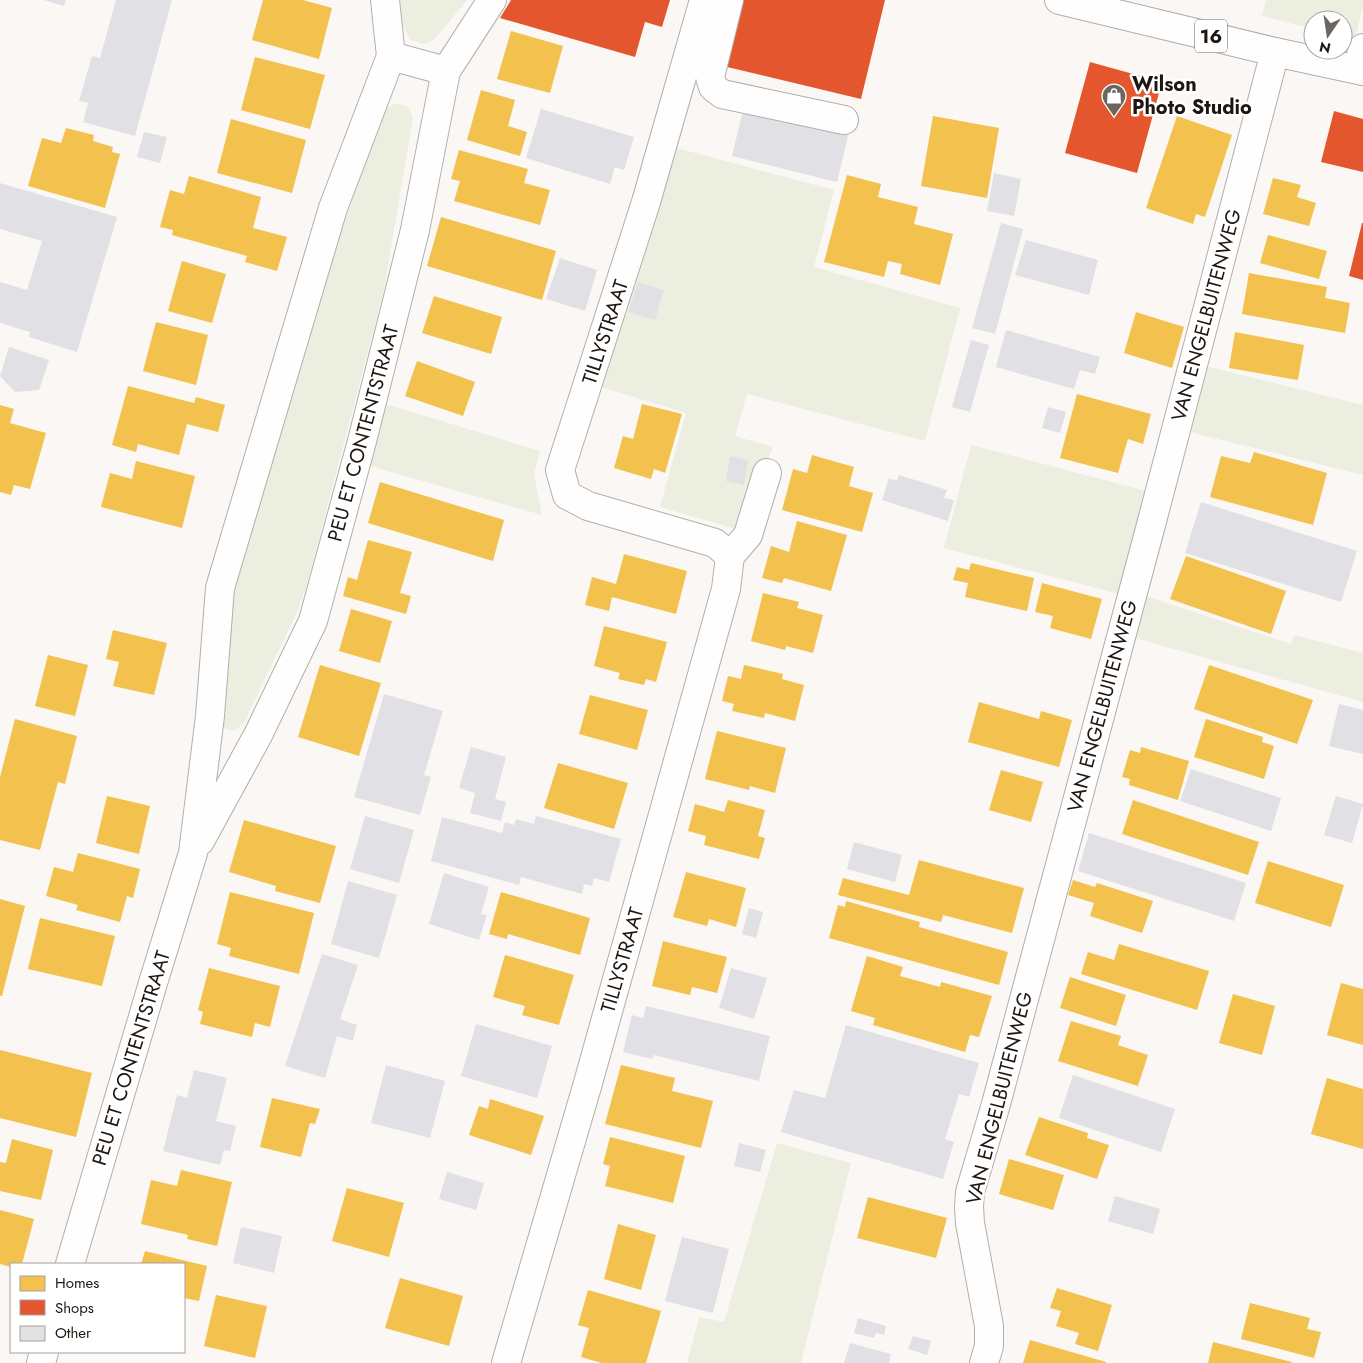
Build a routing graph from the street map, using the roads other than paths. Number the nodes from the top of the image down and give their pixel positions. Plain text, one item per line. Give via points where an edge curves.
1 (385, 0) edge
2 (492, 0) edge
3 (704, 0) edge
4 (729, 0) edge
5 (1059, 0) edge
6 (1275, 52) junction
7 (391, 56) junction
8 (1361, 62) edge
9 (446, 71) junction
10 (844, 120) dead end
11 (767, 473) dead end
12 (730, 556) junction
13 (193, 853) junction
14 (70, 1263) edge
15 (506, 1363) edge
16 (984, 1363) edge

1 - 7 street, PEU ET CONTENTSTRAAT
2 - 9 street, PEU ET CONTENTSTRAAT
3 - 12 street, TILLYSTRAAT via 646,202 560,470 567,495 588,506 715,543
4 - 10 street via 710,77 714,87 722,94
5 - 6 street, 16
6 - 8 street, 16
6 - 16 street, VAN ENGELBUITENWEG via 970,1192 970,1223 989,1326 989,1346
7 - 9 street
7 - 13 street, PEU ET CONTENTSTRAAT via 333,208 220,588 210,716
9 - 13 street, PEU ET CONTENTSTRAAT via 415,230 313,621 258,734
11 - 12 street via 748,535
12 - 15 street, TILLYSTRAAT via 721,608
13 - 14 street, PEU ET CONTENTSTRAAT

